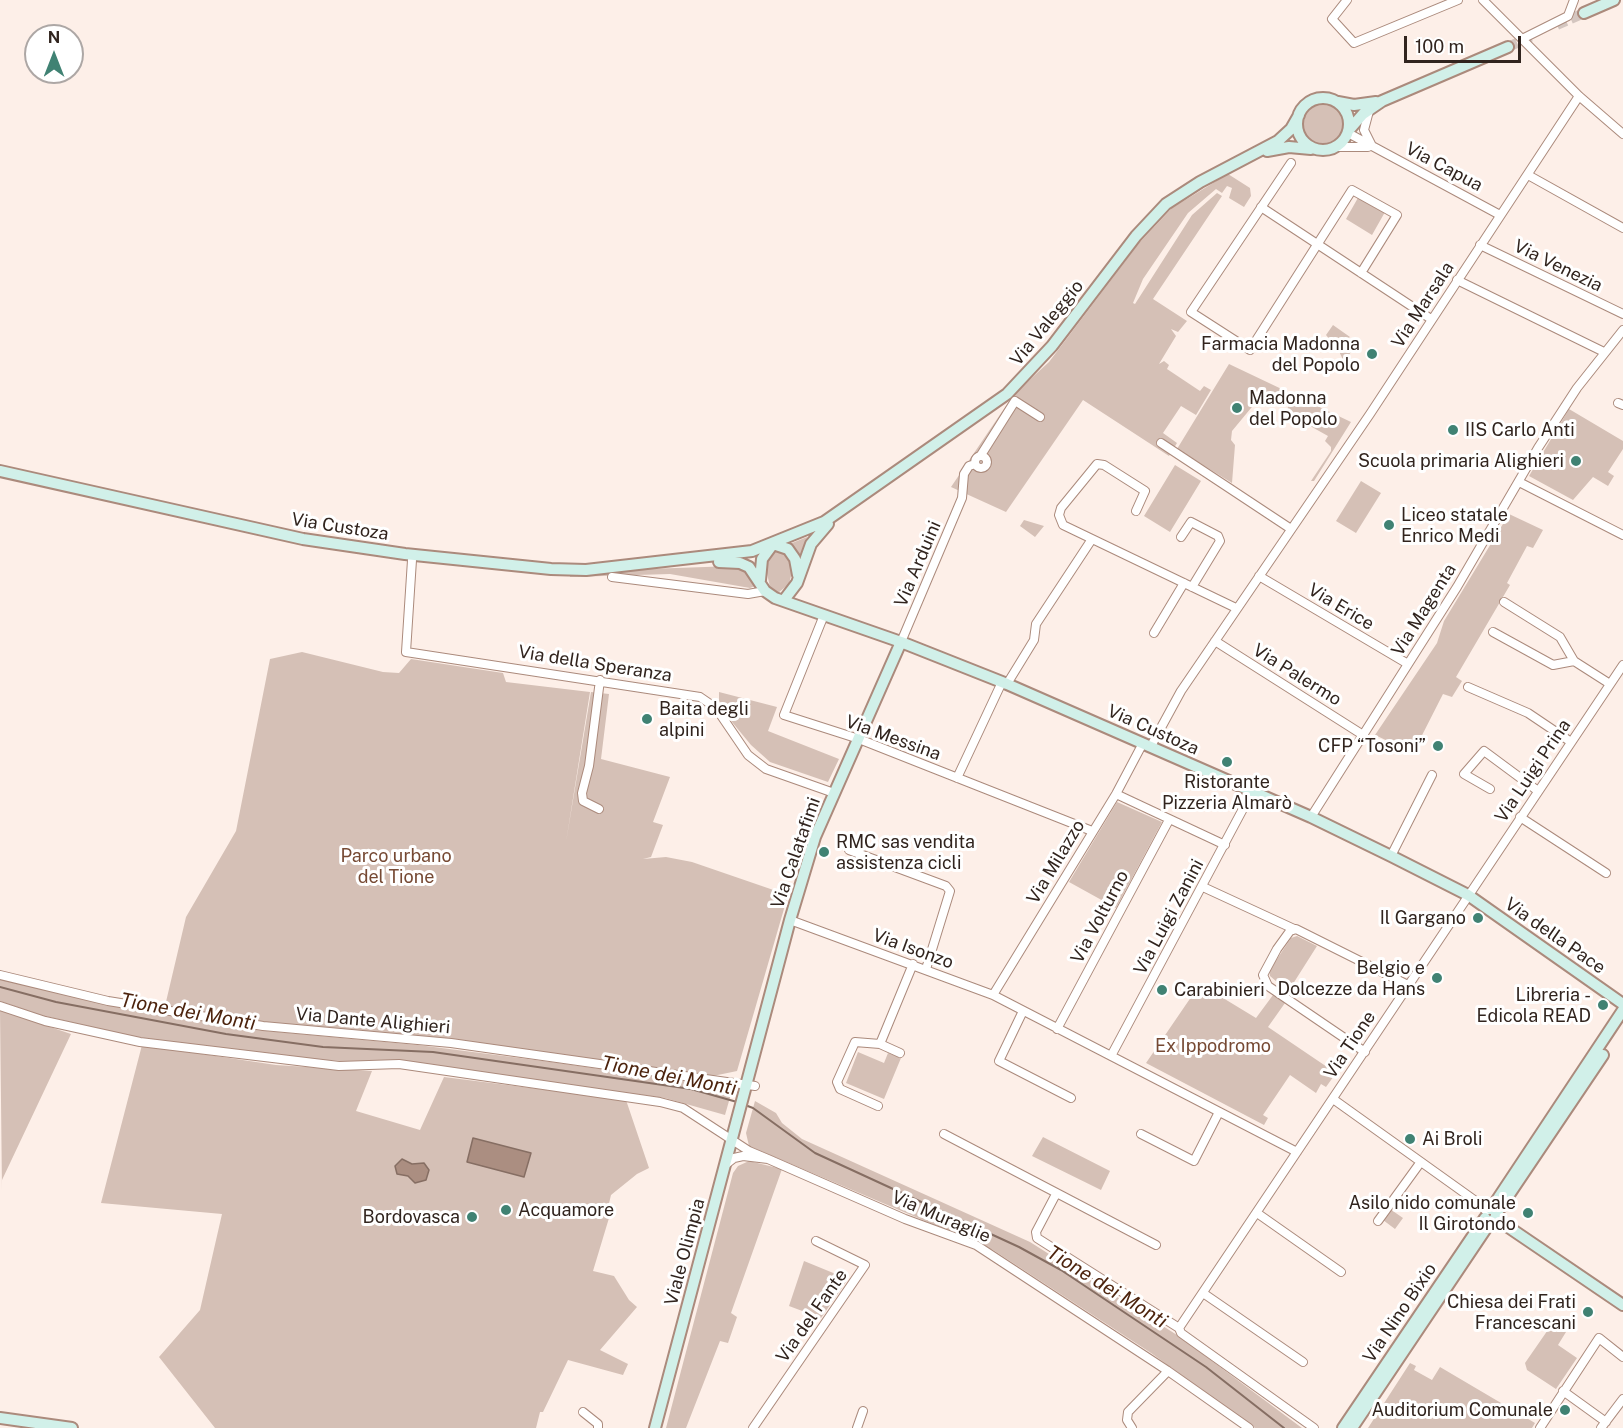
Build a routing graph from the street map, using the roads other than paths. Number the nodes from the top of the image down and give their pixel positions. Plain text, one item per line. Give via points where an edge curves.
1 (1347, 0) edge
2 (1458, 0) edge
3 (1574, 0) edge
4 (1614, 0) edge
5 (1487, 1) edge
6 (1584, 13) tunnel mouth
7 (1522, 39) junction
8 (1508, 47) tunnel mouth
9 (1579, 96) junction
10 (1334, 100) junction
11 (1382, 101) junction
12 (1370, 109) junction
13 (1299, 115) junction
14 (1348, 131) junction
15 (1623, 135) edge
16 (1336, 147) junction
17 (1373, 148) junction
18 (1322, 150) junction
19 (1255, 154) junction
20 (1291, 164) dead end
21 (1528, 175) junction
22 (1261, 207) junction
23 (1500, 215) junction
24 (1623, 228) edge
25 (1316, 243) junction
26 (1480, 245) junction
27 (1361, 273) junction
28 (1457, 280) junction
29 (1623, 314) edge
30 (1431, 319) junction
31 (1623, 330) edge
32 (1604, 352) junction
33 (1040, 417) dead end
34 (1161, 443) dead end
35 (0, 471) edge
36 (1519, 482) junction
37 (852, 504) junction
38 (1136, 512) dead end
39 (1291, 530) junction
40 (1623, 535) edge
41 (1180, 537) dead end
42 (1092, 539) junction
43 (773, 544) junction
44 (412, 560) dead end
45 (681, 560) junction
46 (1259, 576) junction
47 (612, 577) dead end
48 (797, 579) junction
49 (760, 580) junction
50 (1184, 583) junction
51 (1192, 587) junction
52 (765, 591) junction
53 (784, 600) junction
54 (1504, 602) dead end
55 (1236, 608) junction
56 (820, 613) junction
57 (1493, 632) dead end
58 (1155, 633) dead end
59 (1215, 641) junction
60 (901, 642) junction
61 (1574, 661) junction
62 (1408, 664) junction
63 (1623, 665) edge
64 (1620, 675) edge
65 (600, 680) junction
66 (1004, 683) junction
67 (1610, 684) junction
68 (1468, 687) dead end
69 (1363, 735) junction
70 (859, 740) junction
71 (1571, 742) junction
72 (1147, 745) junction
73 (1432, 775) dead end
74 (957, 778) junction
75 (1490, 789) dead end
76 (1538, 791) junction
77 (1252, 792) junction
78 (834, 793) junction
79 (1116, 794) junction
80 (598, 809) dead end
81 (1311, 817) junction
82 (1520, 817) junction
83 (1169, 820) junction
84 (1092, 831) junction
85 (1225, 844) junction
86 (849, 850) dead end
87 (1391, 856) junction
88 (1606, 873) dead end
89 (1203, 887) junction
90 (1468, 895) junction
91 (790, 920) junction
92 (1293, 929) junction
93 (913, 964) junction
94 (926, 969) junction
95 (0, 975) edge
96 (1408, 985) junction
97 (993, 995) junction
98 (1623, 1004) edge
99 (0, 1006) edge
100 (1623, 1010) edge
101 (1023, 1011) junction
102 (1623, 1025) edge
103 (1057, 1029) junction
104 (880, 1044) junction
105 (1365, 1052) junction
106 (900, 1053) dead end
107 (1111, 1056) junction
108 (751, 1085) junction
109 (1071, 1098) dead end
110 (1333, 1099) junction
111 (878, 1106) dead end
112 (1219, 1112) junction
113 (944, 1134) dead end
114 (1141, 1134) dead end
115 (732, 1139) junction
116 (1297, 1152) junction
117 (768, 1159) junction
118 (1420, 1163) junction
119 (725, 1165) junction
120 (1056, 1194) junction
121 (1257, 1213) junction
122 (1491, 1215) junction
123 (1378, 1221) dead end
124 (816, 1241) dead end
125 (1156, 1245) dead end
126 (1341, 1272) dead end
127 (1203, 1293) junction
128 (1622, 1302) edge
129 (1179, 1328) junction
130 (1623, 1357) edge
131 (1303, 1362) dead end
132 (1168, 1371) junction
133 (1563, 1391) junction
134 (1623, 1399) edge
135 (863, 1410) dead end
136 (584, 1412) dead end
137 (0, 1418) edge
138 (1604, 1425) edge
139 (72, 1428) edge
140 (598, 1428) edge
141 (655, 1428) edge
142 (753, 1428) edge
143 (857, 1428) edge
144 (1132, 1428) edge
145 (1249, 1428) edge
146 (1314, 1428) edge
147 (1343, 1428) edge
148 (1352, 1428) edge
149 (1540, 1428) edge

1 - 2 street via 1332,19 1354,43
3 - 7 street via 1568,16
4 - 6 main road
5 - 7 street
7 - 9 street
8 - 11 main road
9 - 15 street
9 - 21 street, Via Marsala
10 - 11 main road via 1354,105
10 - 13 main road via 1317,99
10 - 14 main road via 1345,109
11 - 12 main road
12 - 14 main road
12 - 17 street via 1364,130
13 - 18 main road via 1301,138
13 - 19 main road, Via Valeggio via 1287,134
14 - 16 main road
14 - 17 street, Via Capua
16 - 17 street, Via Capua
16 - 18 main road
17 - 23 street, Via Capua
18 - 19 main road, Via Valeggio via 1289,147
19 - 37 main road, Via Valeggio via 1166,204 1136,236 1027,375 984,411
20 - 22 street
21 - 23 street, Via Marsala
21 - 24 street
22 - 25 street
22 - 25 street via 1191,312 1212,327 1250,350
23 - 26 street, Via Marsala
25 - 27 street
25 - 27 street via 1352,190 1397,215
26 - 28 street, Via Marsala
26 - 29 street, Via Venezia
27 - 30 street
28 - 30 street, Via Marsala
28 - 32 street
30 - 39 street, Via Marsala
31 - 32 street, Via Magenta
32 - 36 street, Via Magenta via 1572,395
33 - 60 street, Via Arduini via 1015,401 975,464 969,466 961,480 962,498
34 - 39 street
35 - 45 main road, Via Custoza via 303,539 405,554 586,570
36 - 40 street
36 - 62 street, Via Magenta
37 - 43 main road, Via Custoza
37 - 48 main road via 811,544
38 - 42 street via 1145,491 1096,464 1059,515 1063,525
39 - 46 street, Via Marsala
41 - 51 street via 1191,522 1220,538
42 - 50 street
42 - 66 street via 1036,624 1034,640
43 - 45 main road, Via Custoza via 732,555
43 - 48 main road via 788,549 795,559
43 - 49 main road via 762,559
44 - 65 street, Via della Speranza via 406,652
45 - 49 main road, Via Custoza via 740,562
46 - 55 street, Via Marsala
46 - 62 street, Via Erice
47 - 52 street, Via Custoza via 748,594
48 - 53 main road
48 - 56 main road via 804,602
49 - 52 main road, Via Custoza
50 - 51 street
50 - 58 street
51 - 55 street
52 - 53 main road, Via Custoza
53 - 56 main road, Via Custoza
54 - 61 street via 1560,637
55 - 59 street, Via Marsala
56 - 60 main road, Via Custoza
56 - 70 street, Via Messina via 784,715
57 - 61 street via 1553,665
59 - 69 street, Via Palermo
59 - 72 street, Via Marsala
60 - 66 main road, Via Custoza
60 - 70 main road, Via Calatafimi
61 - 67 street
62 - 69 street, Via Magenta
63 - 64 street, Via Luigi Prina
64 - 67 street, Via Luigi Prina
65 - 78 street, Via della Speranza via 700,697 716,708 748,755 766,769
65 - 80 street via 582,793 583,801
66 - 72 main road, Via Custoza
66 - 74 street
67 - 71 street, Via Luigi Prina
68 - 71 street via 1528,713
69 - 81 street, Via Magenta
70 - 74 street, Via Messina
70 - 78 main road, Via Calatafimi
71 - 76 street, Via Luigi Prina
72 - 77 main road, Via Custoza
72 - 79 street, Via Milazzo
73 - 87 street
74 - 84 street, Via Messina
75 - 76 street via 1464,774 1484,751
76 - 82 street, Via Luigi Prina
77 - 81 main road, Via Custoza
77 - 85 street, Via Luigi Zanini
78 - 91 main road, Via Calatafimi via 815,837
79 - 83 street
79 - 84 street, Via Milazzo
81 - 87 main road, Via Custoza
82 - 88 street
82 - 90 street, Via Luigi Prina
83 - 85 street
83 - 103 street, Via Volturno
84 - 97 street, Via Milazzo
85 - 89 street, Via Luigi Zanini
86 - 94 street via 946,885 950,891
87 - 90 main road, Via Custoza
89 - 92 street
89 - 107 street, Via Luigi Zanini
90 - 96 street, Via Tione
90 - 98 main road, Via della Pace
91 - 93 street, Via Isonzo
91 - 108 main road, Via Calatafimi
92 - 96 street
92 - 105 street via 1264,969 1264,980
93 - 94 street, Via Isonzo
93 - 104 street
94 - 97 street, Via Isonzo
95 - 108 street, Via Dante Alighieri via 108,1001 263,1026 451,1043
96 - 105 street, Via Tione
97 - 101 street, Via Isonzo
99 - 115 street via 45,1021 140,1042 339,1066 399,1064 660,1102 683,1108
100 - 122 main road, Via Nino Bixio
101 - 103 street, Via Isonzo
101 - 109 street via 999,1061
102 - 122 main road, Via Nino Bixio
103 - 107 street, Via Isonzo
104 - 106 street
104 - 111 street via 852,1045 836,1086
105 - 110 street, Via Tione
107 - 112 street, Via Isonzo
108 - 115 main road, Viale Olimpia
110 - 116 street, Via Tione
110 - 118 street
112 - 114 street via 1194,1161
112 - 116 street, Via Isonzo
113 - 120 street
115 - 117 street
115 - 119 main road, Viale Olimpia
116 - 121 street, Via Tione
117 - 119 street, Via Muraglie via 738,1157
117 - 132 street, Via Muraglie via 905,1219 976,1245
118 - 122 street
118 - 123 street
119 - 141 main road, Viale Olimpia
120 - 125 street
120 - 129 street via 1036,1232 1037,1238
121 - 126 street
121 - 127 street, Via Tione
122 - 128 main road
122 - 147 main road, Via Nino Bixio
122 - 148 main road, Via Nino Bixio
124 - 142 street, Via del Fante via 865,1265
127 - 129 street, Via Tione
127 - 131 street
129 - 146 street
130 - 133 street via 1599,1338
132 - 144 street via 1128,1412
132 - 145 street, Via Muraglie
133 - 138 street
133 - 149 street
134 - 138 street
135 - 143 street
136 - 140 street
137 - 139 main road

